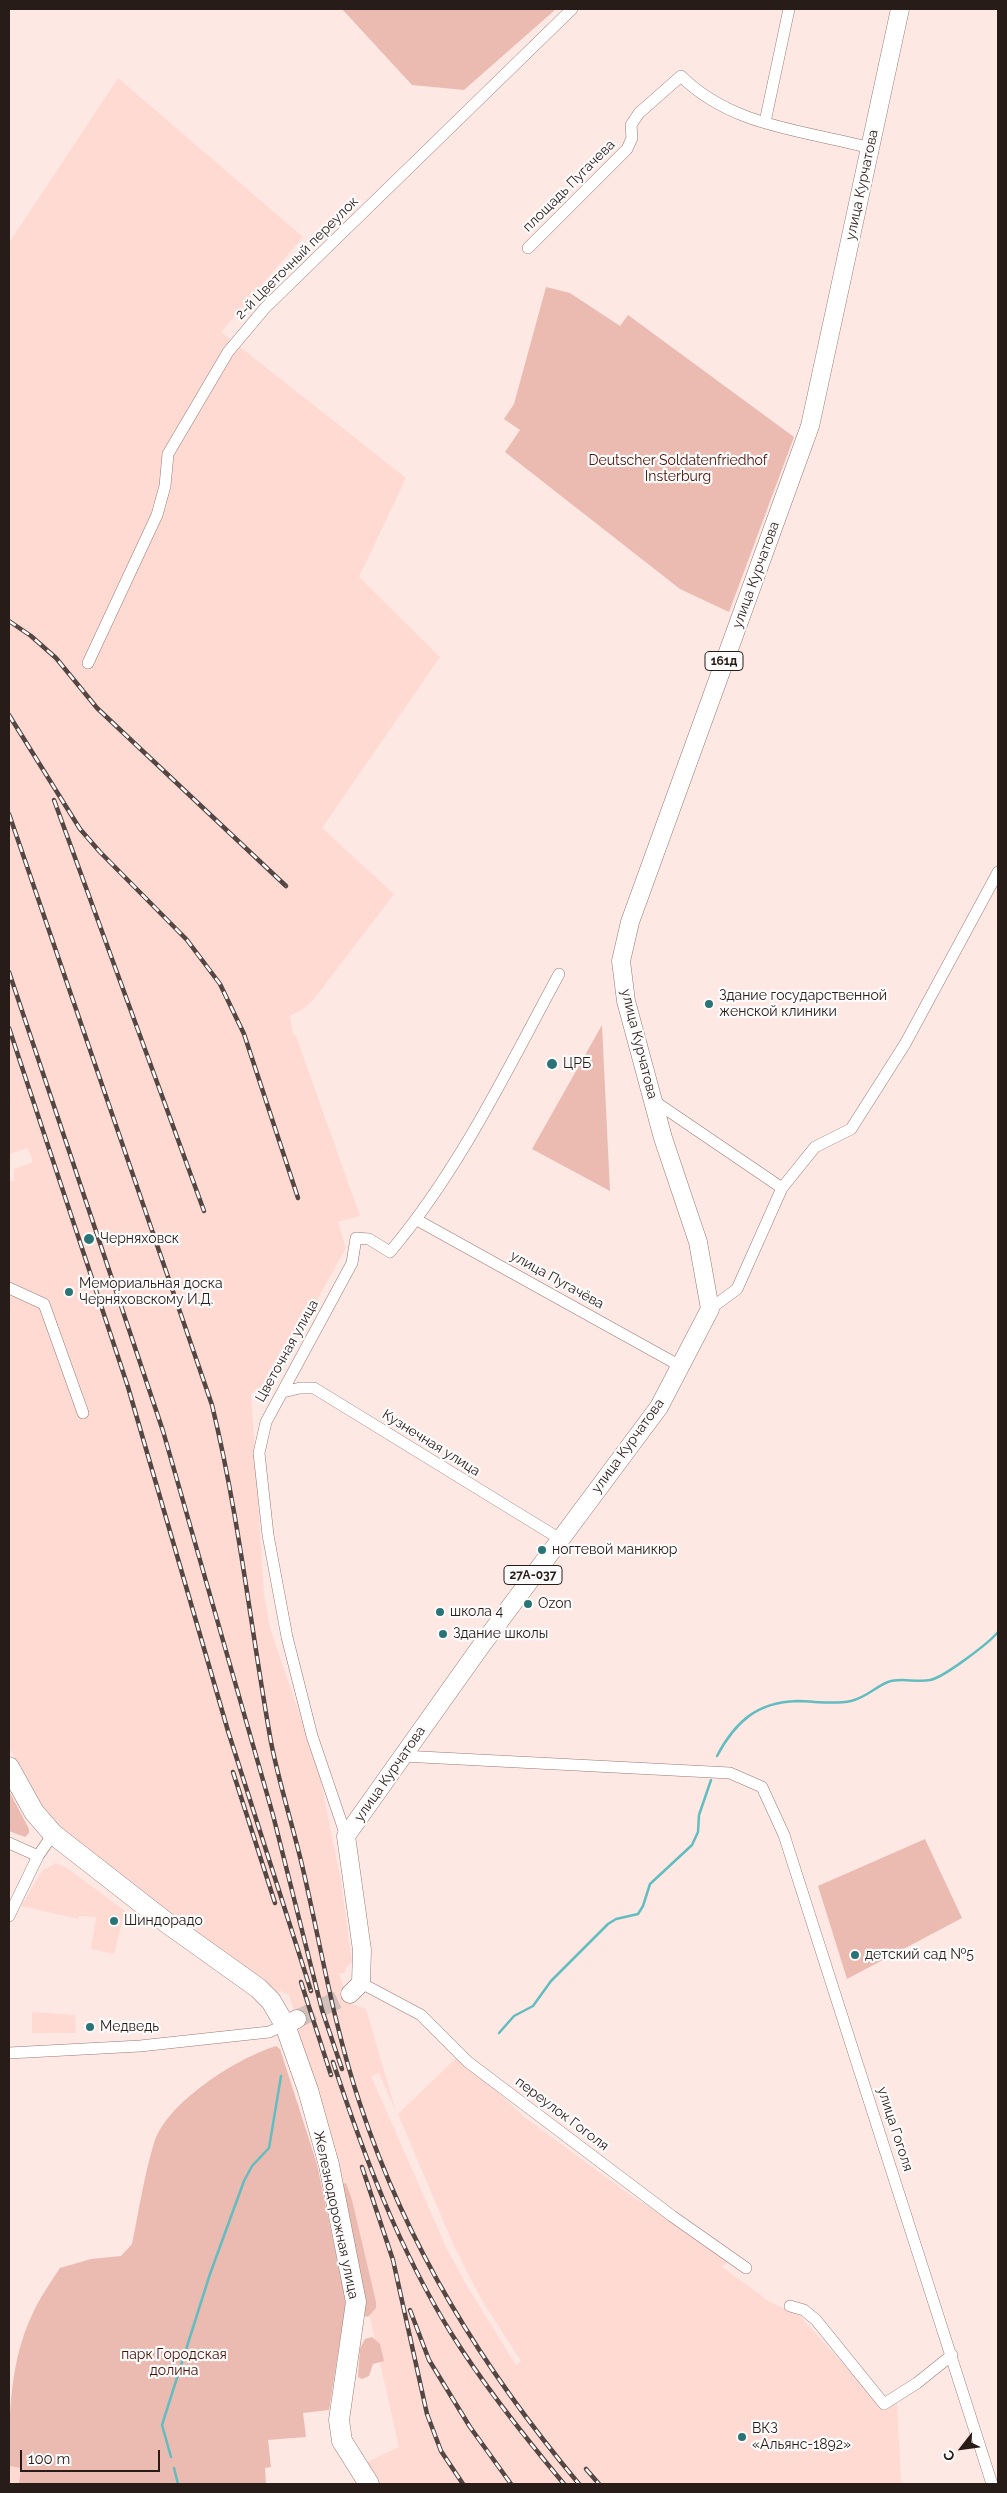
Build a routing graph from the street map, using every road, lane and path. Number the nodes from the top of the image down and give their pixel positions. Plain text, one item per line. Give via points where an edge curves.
1 (572, 9) edge
2 (789, 9) edge
3 (900, 9) edge
4 (765, 122) junction
5 (870, 148) junction
6 (528, 248) dead end
7 (88, 663) dead end
8 (998, 872) edge
9 (559, 974) dead end
10 (654, 1101) junction
11 (782, 1188) junction
12 (417, 1220) junction
13 (9, 1288) edge
14 (710, 1309) junction
15 (682, 1367) junction
16 (283, 1392) junction
17 (83, 1413) dead end
18 (560, 1539) junction
19 (402, 1756) junction
20 (9, 1767) edge
21 (54, 1834) junction
22 (346, 1836) junction
23 (9, 1843) edge
24 (38, 1856) junction
25 (9, 1916) edge
26 (355, 1988) joint
27 (291, 2022) junction
28 (9, 2053) edge
29 (746, 2268) dead end
30 (790, 2306) dead end
31 (952, 2355) junction
32 (369, 2484) edge
33 (992, 2484) edge

1 - 7 street, 2-й Цветочный переулок via 265,308 228,352 168,454 166,486 157,515
2 - 4 street
3 - 5 main road, улица Курчатова / 161д
4 - 5 street
4 - 6 street, площадь Пугачева via 723,108 697,92 681,76 639,113 631,125 632,138 627,149
5 - 10 main road, улица Курчатова / 161д via 810,426 630,922 621,961 626,1002
8 - 11 street via 905,1044 851,1129 815,1147
9 - 12 street, Цветочная улица via 472,1135
10 - 11 street
10 - 14 main road, улица Курчатова / 161д via 698,1242
11 - 14 street via 737,1289
12 - 15 street, улица Пугачёва
12 - 16 street, Цветочная улица via 390,1252 369,1239 356,1238 352,1263
13 - 17 street via 44,1304
14 - 15 main road, улица Курчатова / 27А-037
15 - 18 main road, улица Курчатова / 27А-037 via 659,1407
16 - 18 street, Кузнечная улица via 314,1388
16 - 22 street, Цветочная улица via 266,1422 259,1453 268,1535 287,1637 310,1727
18 - 19 main road, улица Курчатова / 27А-037
19 - 22 main road, улица Курчатова / 27А-037
19 - 31 street, улица Гоголя via 730,1773 762,1787 784,1834
20 - 21 highway, Железнодорожная улица via 34,1812
21 - 24 street
21 - 27 highway, Железнодорожная улица via 167,1924 258,1988
22 - 26 main road, улица Курчатова via 362,1950
23 - 24 street
24 - 25 street
26 - 29 street, переулок Гоголя via 421,2015 468,2062
27 - 28 street via 269,2032 140,2046
27 - 32 highway, Железнодорожная улица via 329,2165 356,2302 339,2420 342,2440
30 - 31 street via 804,2310 816,2320 884,2404
31 - 33 street, улица Гоголя

